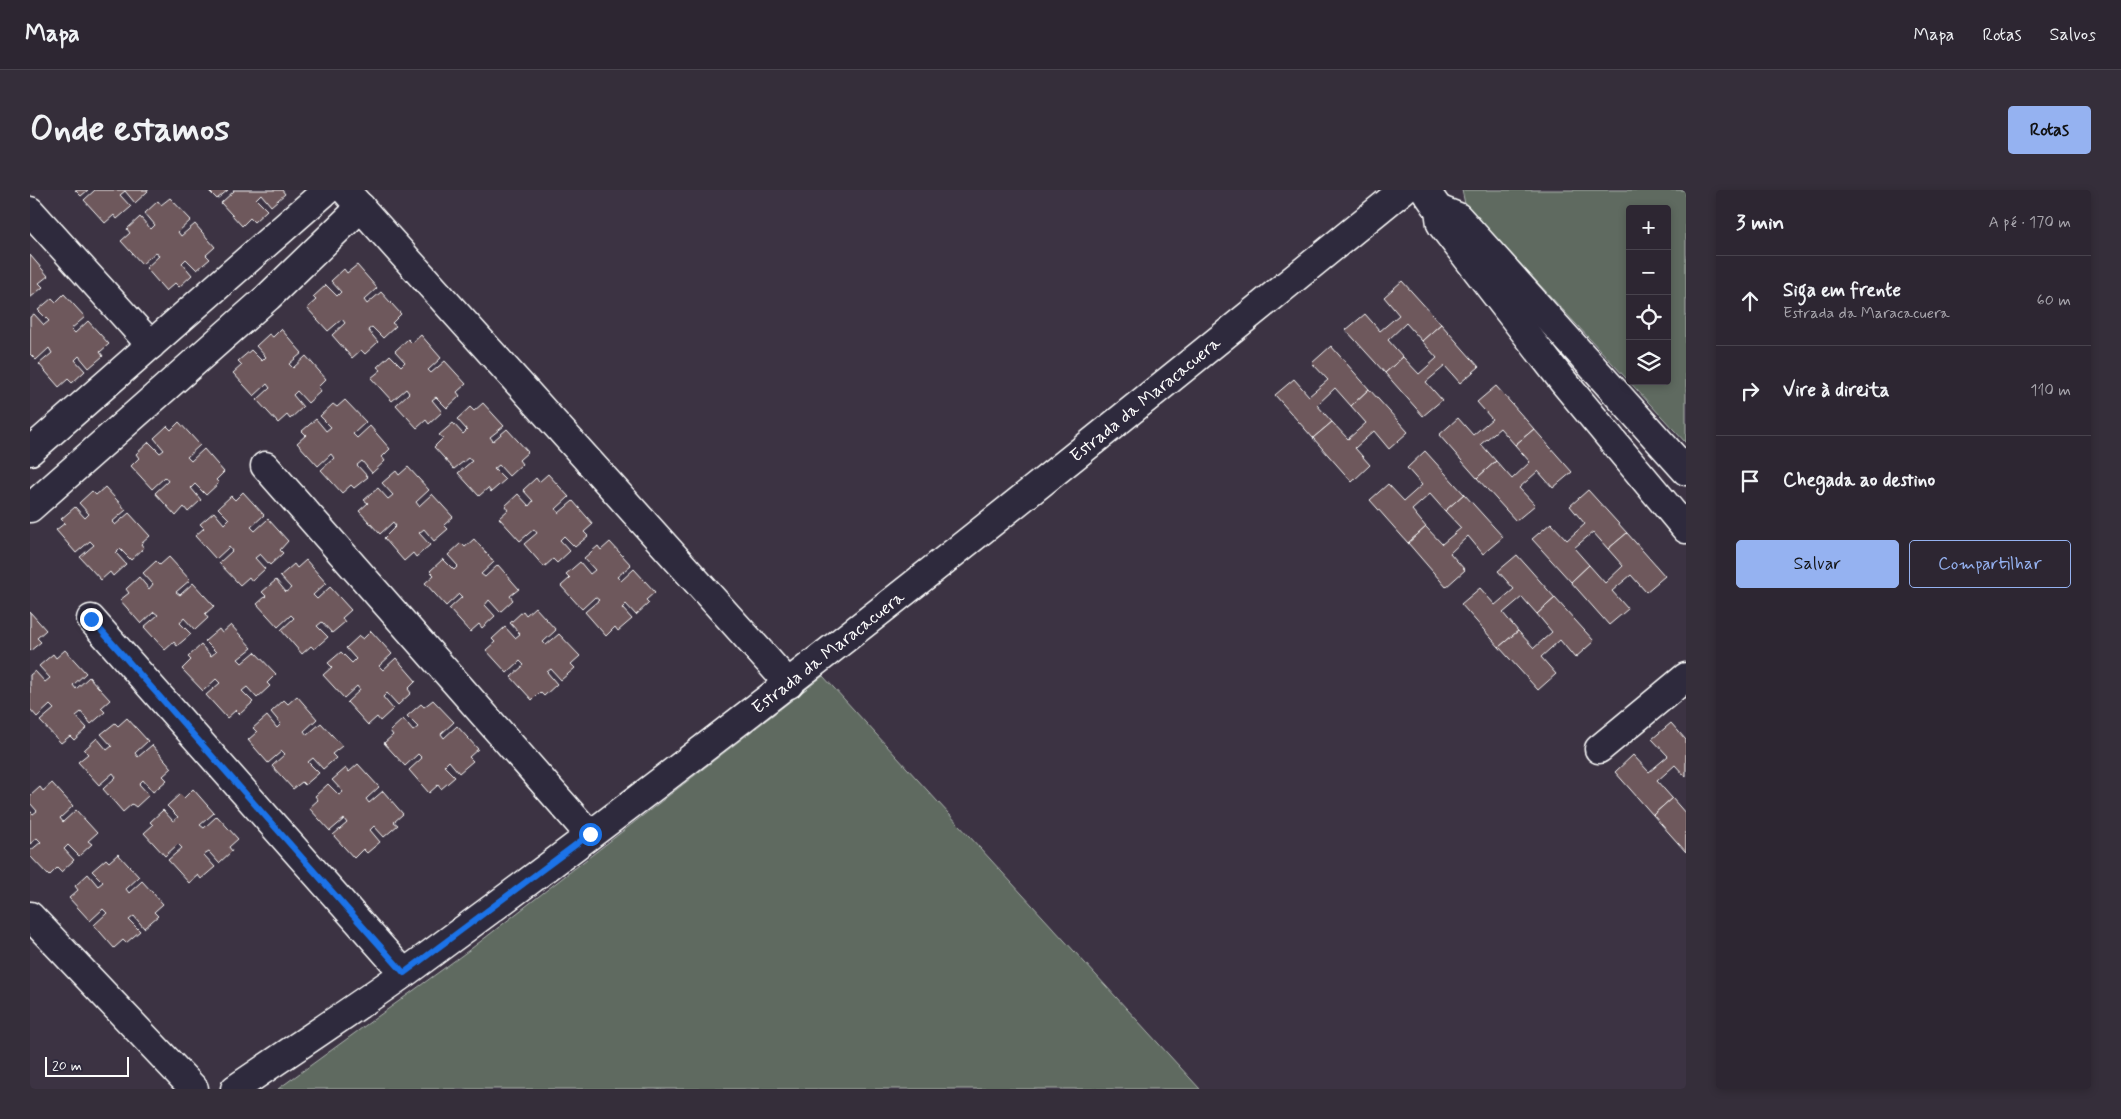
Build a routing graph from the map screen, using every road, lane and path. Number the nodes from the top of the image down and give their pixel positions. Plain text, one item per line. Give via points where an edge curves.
1 (327, 190) edge
2 (1404, 190) edge
3 (353, 198) edge
4 (1432, 200) edge
5 (30, 211) edge
6 (151, 345) junction
7 (30, 451) edge
8 (265, 466) dead end
9 (1686, 471) edge
10 (30, 508) edge
11 (1686, 529) edge
12 (91, 619) dead end
13 (1686, 677) edge
14 (788, 684) junction
15 (1600, 749) dead end
16 (590, 834) junction
17 (30, 916) edge
18 (404, 973) junction
19 (194, 1089) edge
20 (235, 1089) edge

1 - 6 street
2 - 14 street, Estrada da Maracacuera
3 - 10 street via 268,297
3 - 14 street
4 - 9 street via 1458,216
4 - 11 street via 1441,224 1483,279
5 - 6 street
6 - 7 street
8 - 16 street
12 - 18 street
13 - 15 street
14 - 16 street, Estrada da Maracacuera
16 - 18 street, Estrada da Maracacuera
17 - 19 street
18 - 20 street, Estrada da Maracacuera

